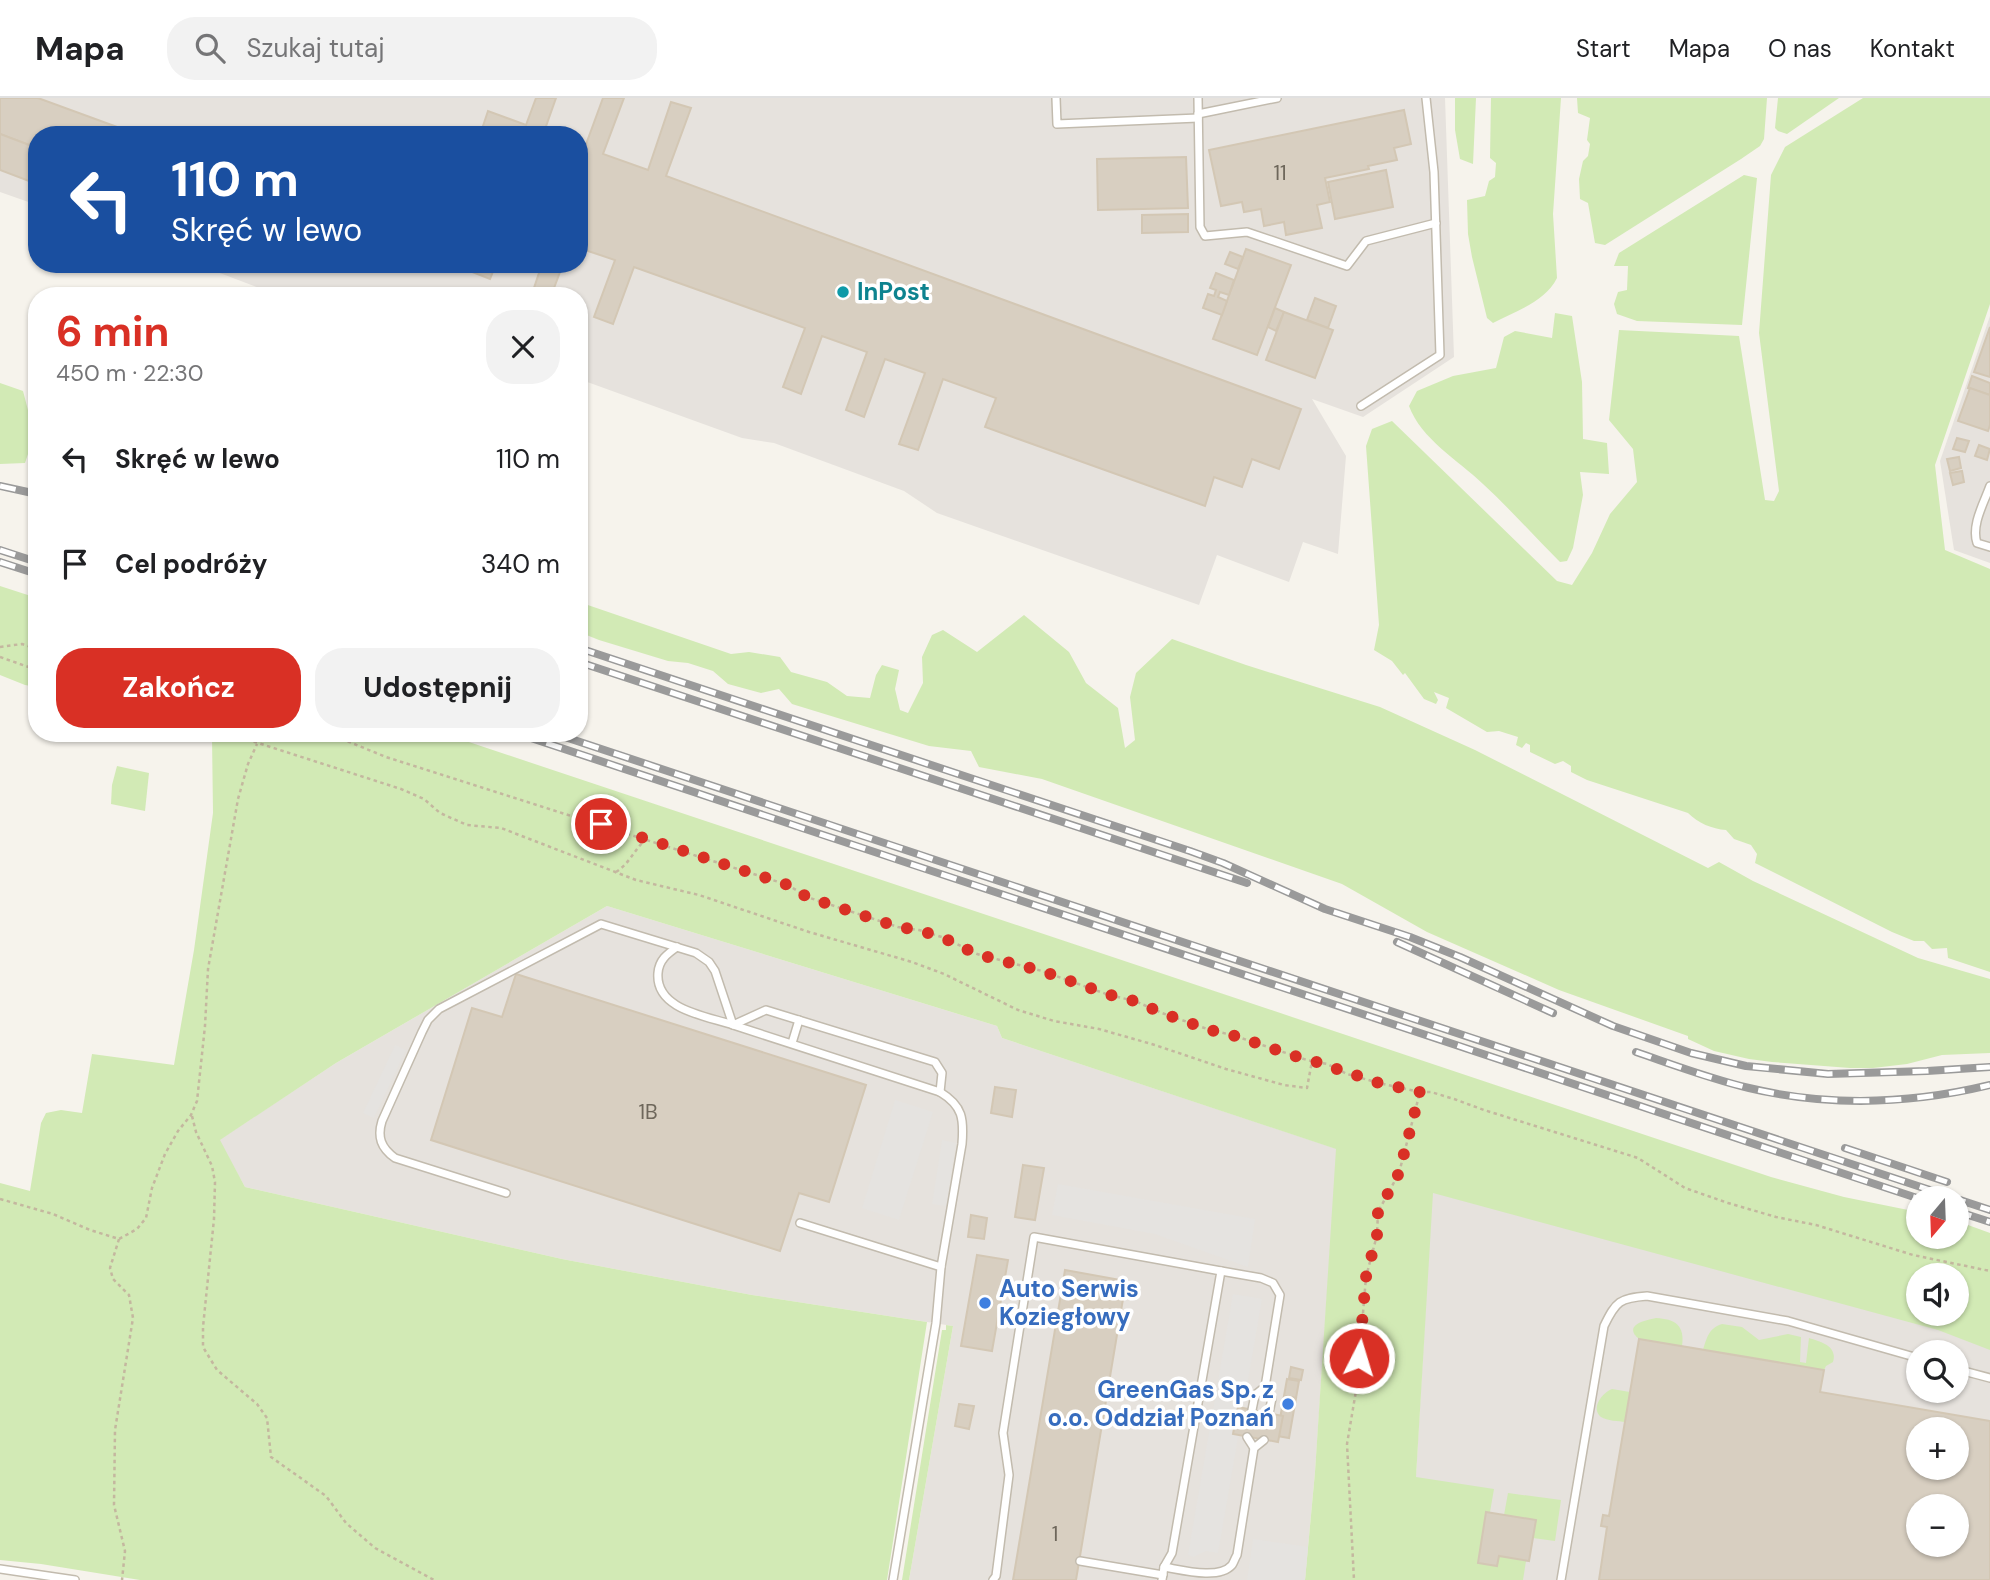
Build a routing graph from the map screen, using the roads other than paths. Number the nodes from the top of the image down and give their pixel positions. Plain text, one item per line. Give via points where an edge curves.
1 (1056, 98) edge
2 (1198, 98) edge
3 (1277, 98) edge
4 (1426, 98) edge
5 (1198, 116) junction
6 (1436, 223) junction
7 (1361, 406) dead end
8 (1990, 486) edge
9 (1990, 547) edge
10 (677, 947) junction
11 (799, 1020) junction
12 (733, 1025) junction
13 (792, 1043) junction
14 (940, 1092) junction
15 (506, 1193) dead end
16 (800, 1223) dead end
17 (941, 1267) junction
18 (1221, 1271) junction
19 (1906, 1355) edge
20 (1969, 1372) edge
21 (1990, 1378) edge
22 (1265, 1387) junction
23 (1252, 1410) dead end
24 (1269, 1413) dead end
25 (1247, 1437) dead end
26 (1264, 1440) dead end
27 (1254, 1448) junction
28 (1080, 1561) dead end
29 (0, 1569) edge
30 (1163, 1574) edge
31 (75, 1580) edge
32 (893, 1580) edge
33 (993, 1580) edge
34 (1561, 1580) edge

1 - 5 lane via 1057,124
2 - 5 lane
3 - 5 lane
4 - 6 lane
5 - 6 lane via 1200,227 1205,236 1247,232 1347,266 1366,241
6 - 7 lane via 1440,355
8 - 9 lane via 1974,535 1977,543
10 - 12 lane via 709,962
10 - 12 lane via 660,965 660,986 666,998
10 - 15 lane via 601,924 439,1009 428,1020 382,1121 381,1144 395,1158
11 - 12 lane via 766,1010
11 - 13 lane
11 - 14 lane via 935,1062 942,1073
12 - 13 lane
13 - 14 lane
14 - 17 lane via 953,1100 963,1127
16 - 17 lane
17 - 32 lane via 936,1323
18 - 22 lane via 1261,1278 1273,1283 1280,1295
18 - 30 lane via 1172,1553
18 - 33 lane via 1034,1237 1003,1433 1009,1475
19 - 34 lane via 1788,1321 1647,1296 1628,1297 1613,1307 1604,1325
20 - 21 lane
22 - 23 lane via 1255,1395
22 - 24 lane via 1272,1398
25 - 27 lane
26 - 27 lane
27 - 30 lane via 1232,1566 1214,1575
28 - 30 lane
29 - 31 lane

